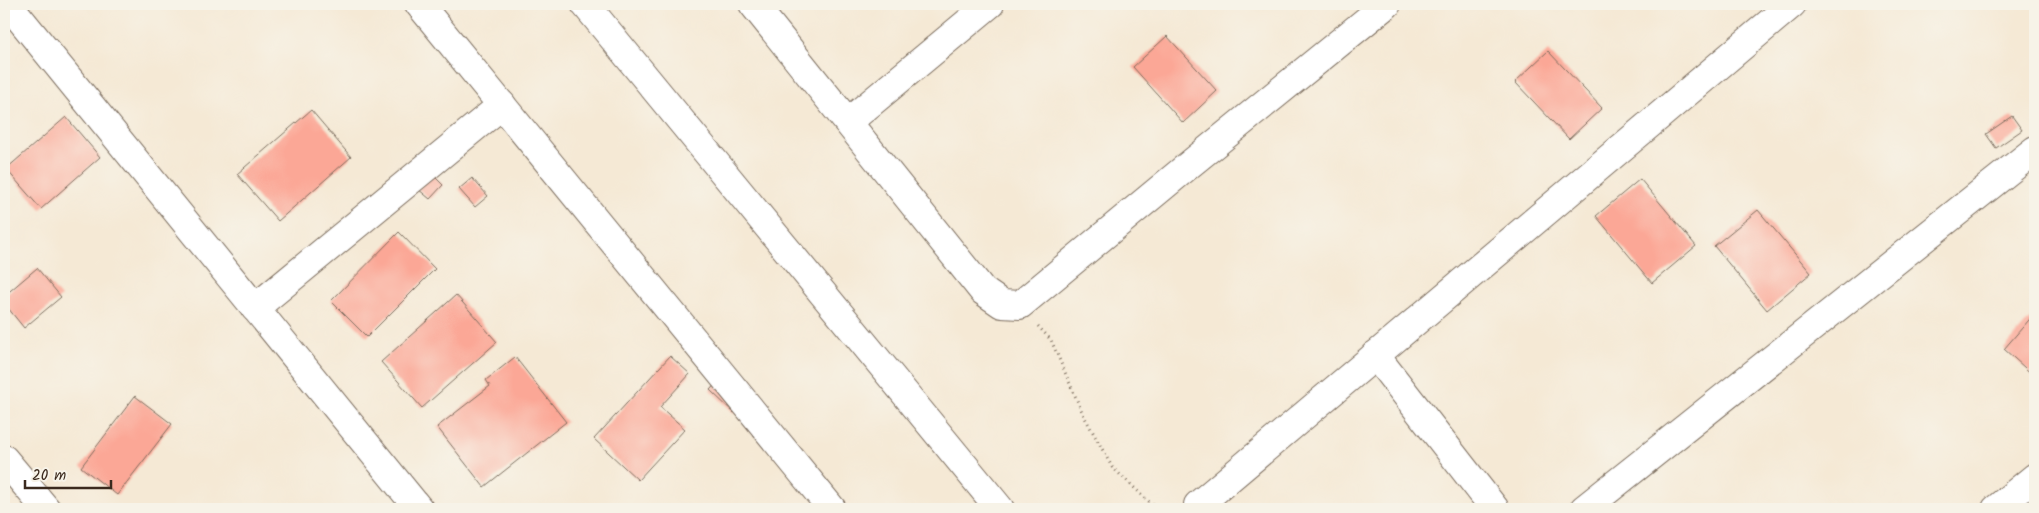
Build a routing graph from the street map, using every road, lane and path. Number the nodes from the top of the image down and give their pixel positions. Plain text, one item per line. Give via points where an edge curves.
1 (8, 4) edge
2 (420, 4) edge
3 (585, 4) edge
4 (753, 4) edge
5 (990, 4) edge
6 (1387, 4) edge
7 (1792, 4) edge
8 (502, 105) junction
9 (848, 122) junction
10 (2035, 150) edge
11 (1020, 305) junction
12 (255, 308) junction
13 (1376, 355) junction
14 (4, 459) edge
15 (2035, 478) edge
16 (46, 509) edge
17 (419, 509) edge
18 (832, 509) edge
19 (1000, 509) edge
20 (1157, 509) edge
21 (1198, 509) edge
22 (1496, 509) edge
23 (1584, 509) edge
24 (1996, 509) edge

1 - 12 street
2 - 8 street
3 - 19 street
4 - 9 street
5 - 9 street
6 - 11 street
7 - 13 street
8 - 12 street
8 - 18 street
9 - 11 street via 983,291 1002,304
10 - 23 street
11 - 20 path via 1051,340 1083,414 1112,467
12 - 17 street
13 - 21 street
13 - 22 street
14 - 16 street
15 - 24 street

